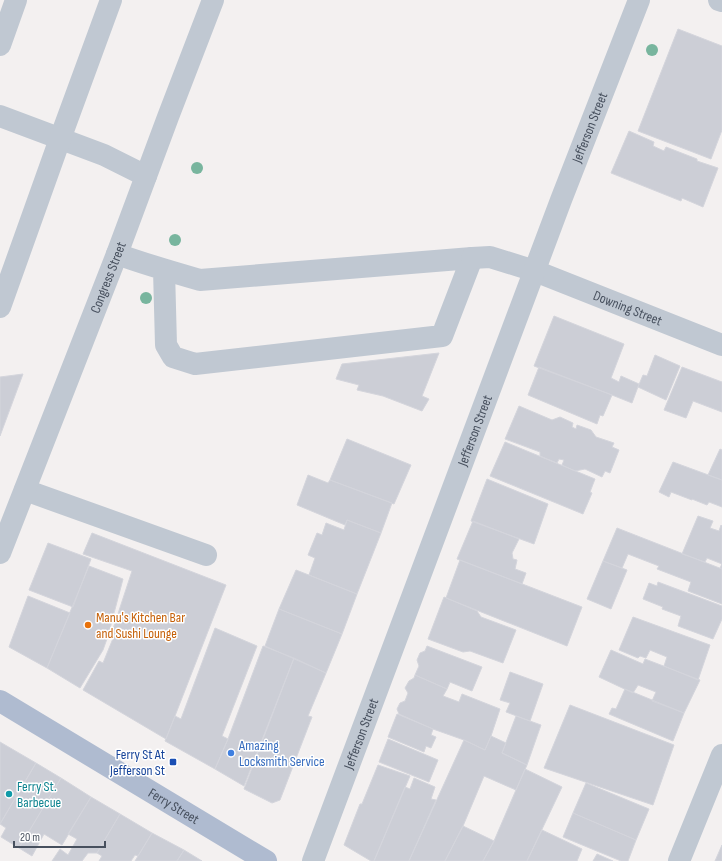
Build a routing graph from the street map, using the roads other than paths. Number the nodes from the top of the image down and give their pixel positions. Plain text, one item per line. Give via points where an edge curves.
1 (16, 0) edge
2 (111, 0) edge
3 (213, 0) edge
4 (639, 0) edge
5 (719, 0) edge
6 (722, 2) edge
7 (0, 46) edge
8 (0, 116) edge
9 (60, 139) junction
10 (146, 176) junction
11 (117, 254) junction
12 (472, 258) junction
13 (164, 270) junction
14 (534, 271) junction
15 (0, 307) edge
16 (722, 345) edge
17 (25, 490) junction
18 (0, 553) edge
19 (206, 555) dead end
20 (0, 701) edge
21 (722, 755) edge
22 (266, 861) edge
23 (313, 861) edge
24 (679, 861) edge

1 - 7 street
2 - 9 street
3 - 10 street, Congress Street
4 - 14 street, Jefferson Street
5 - 6 street
8 - 9 street
9 - 10 street via 104,155
9 - 15 street
10 - 11 street, Congress Street
11 - 13 street, Downing Street
11 - 17 street, Congress Street
12 - 13 street, Downing Street via 200,280
12 - 13 street via 442,336 196,364 173,357 166,345
12 - 14 street, Downing Street via 490,257
14 - 16 street, Downing Street
14 - 23 street, Jefferson Street
17 - 18 street, Congress Street
17 - 19 street
20 - 22 main road, Ferry Street
21 - 24 street

